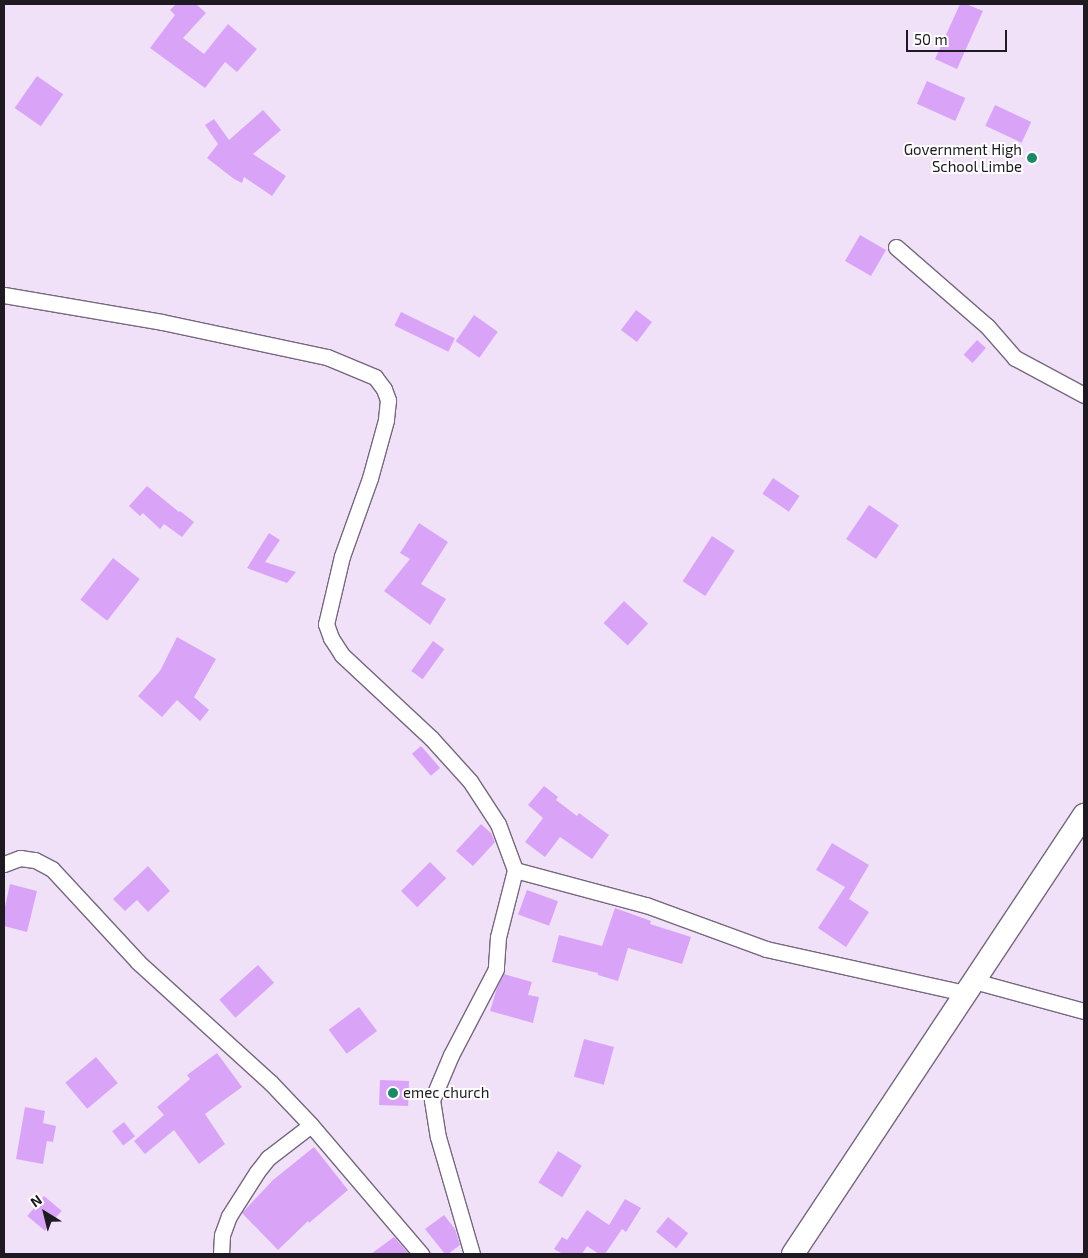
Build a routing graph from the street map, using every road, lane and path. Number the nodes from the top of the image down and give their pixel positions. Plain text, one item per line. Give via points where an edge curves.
1 (896, 247) dead end
2 (4, 295) edge
3 (1084, 395) edge
4 (1084, 816) edge
5 (4, 864) edge
6 (515, 870) junction
7 (970, 987) junction
8 (1084, 1011) edge
9 (311, 1125) junction
10 (221, 1254) edge
11 (421, 1254) edge
12 (472, 1254) edge
13 (793, 1254) edge

1 - 3 street via 987,326 1014,358
2 - 6 street via 162,322 327,357 375,377 388,400 386,420 370,478 342,556 326,624 342,655 431,738 470,781 498,824
4 - 7 main road
5 - 9 street via 20,858 35,860 52,869 138,962 270,1082
6 - 7 street via 646,905 766,948 951,988
6 - 12 street via 498,937 496,969 451,1055 432,1100 438,1137
7 - 8 street
7 - 13 main road
9 - 10 street via 268,1158 253,1178 230,1216 222,1236
9 - 11 street

